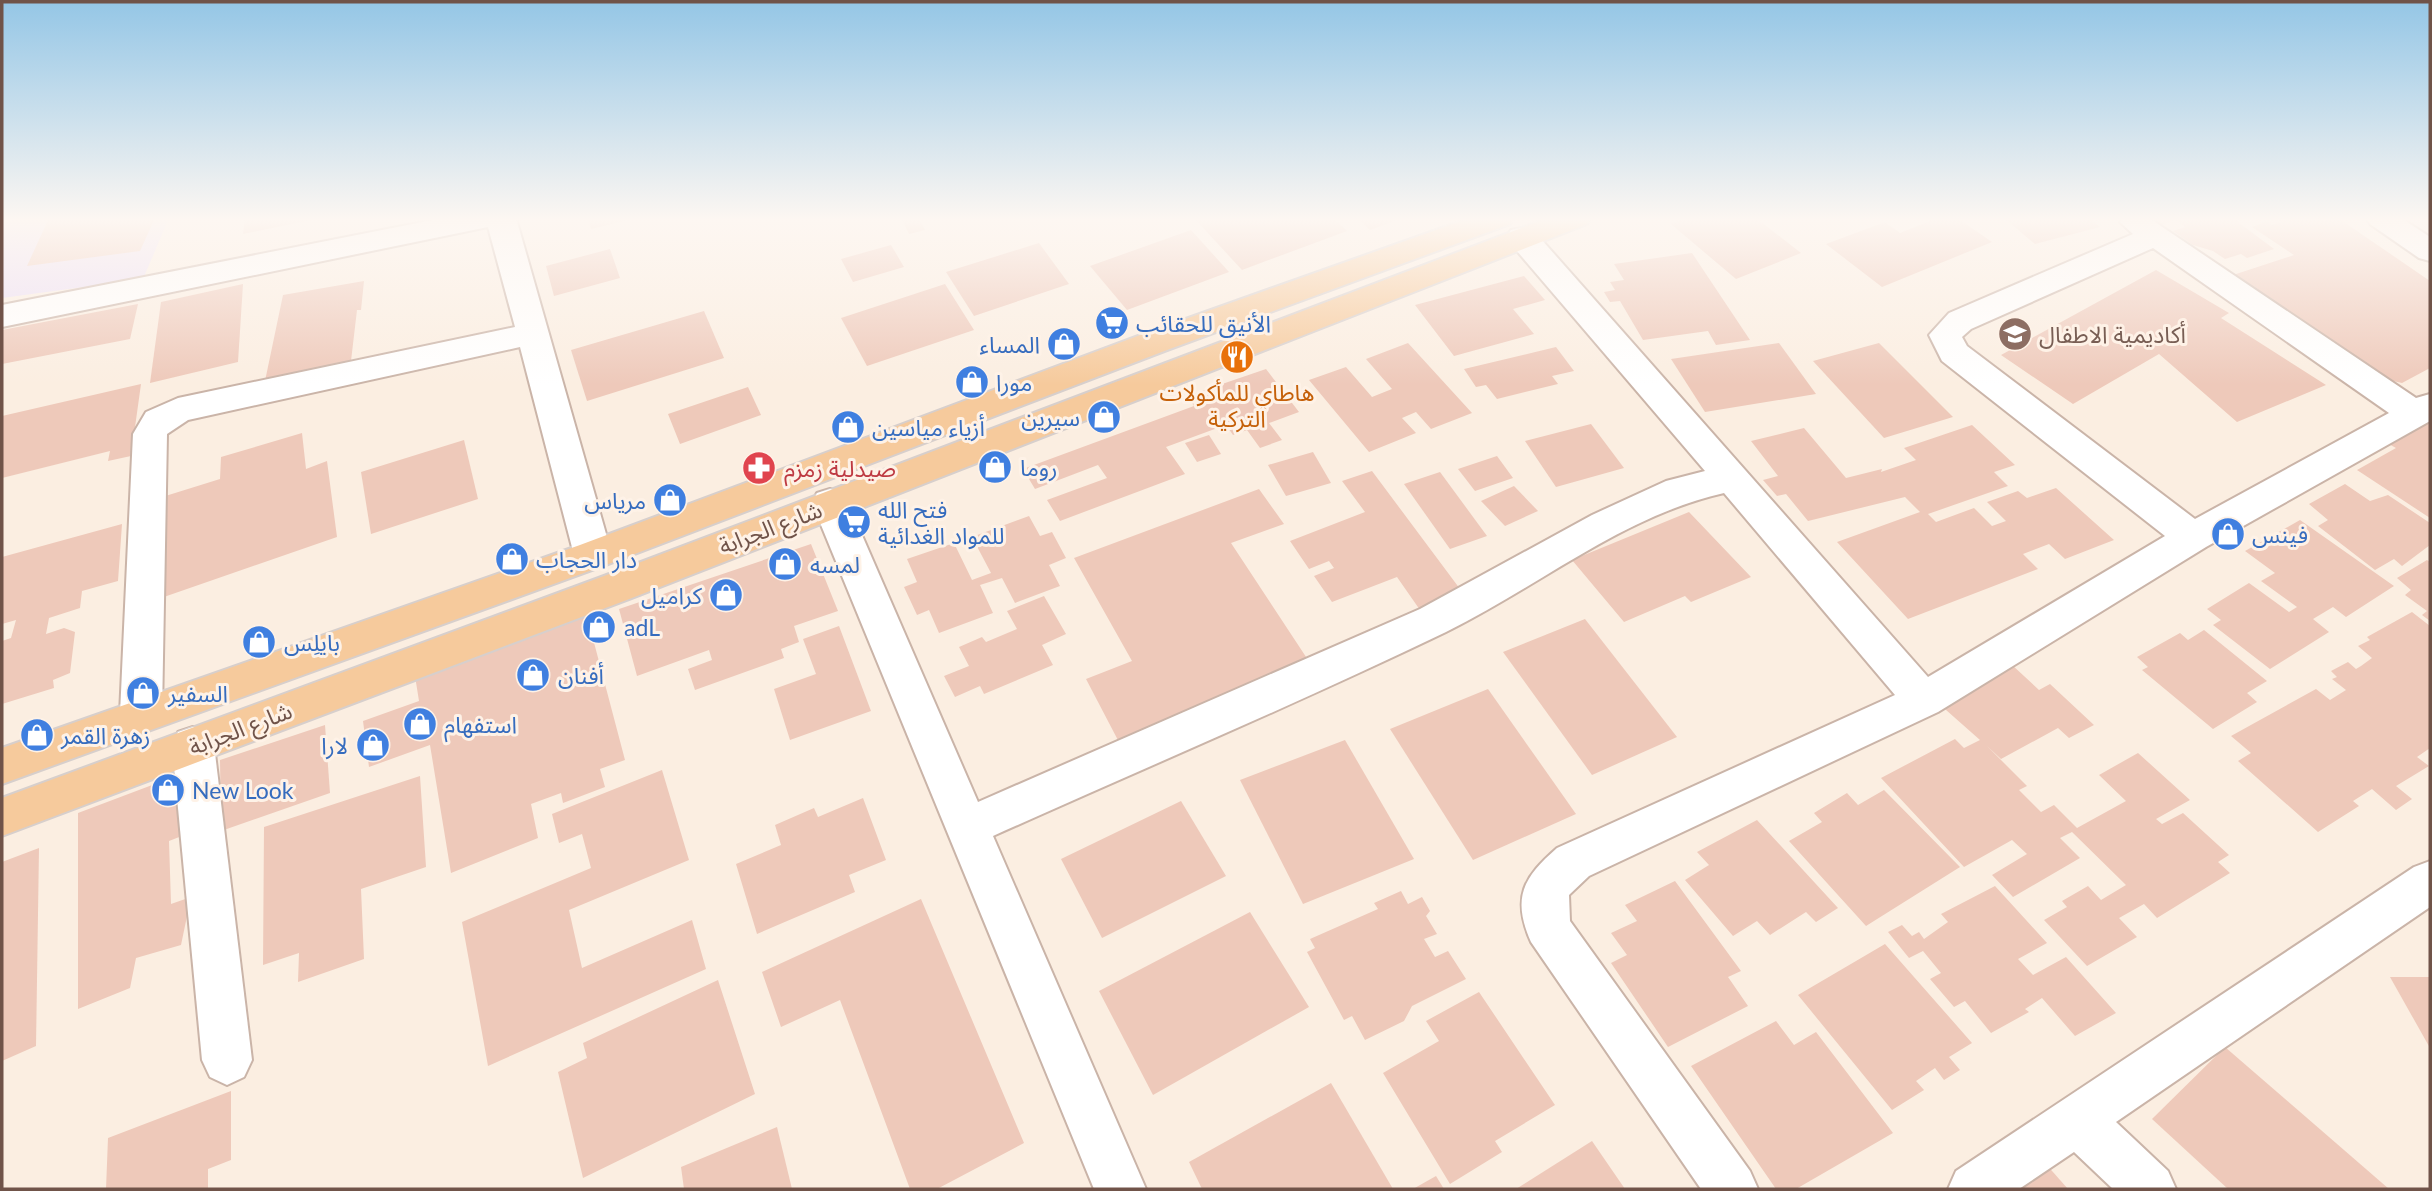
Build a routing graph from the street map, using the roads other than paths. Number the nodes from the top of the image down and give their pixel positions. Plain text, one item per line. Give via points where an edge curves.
1 (213, 274) edge
2 (516, 274) edge
3 (1368, 274) edge
4 (1398, 274) edge
5 (1552, 274) edge
6 (2052, 274) edge
7 (2213, 274) edge
8 (2, 316) edge
9 (532, 334) junction
10 (2423, 411) edge
11 (1734, 478) junction
12 (830, 503) junction
13 (2193, 537) junction
14 (593, 555) junction
15 (500, 588) junction
16 (510, 626) junction
17 (1924, 700) junction
18 (141, 714) junction
19 (193, 746) junction
20 (2, 766) edge
21 (2, 817) edge
22 (967, 827) junction
23 (2430, 882) edge
24 (227, 1060) dead end
25 (2076, 1119) junction
26 (1121, 1189) edge
27 (1732, 1189) edge
28 (1973, 1189) edge
29 (2150, 1189) edge

1 - 8 street
2 - 9 street
3 - 14 main road, شارع الجرابة via 1142,346
4 - 12 main road, شارع الجرابة
5 - 11 street
6 - 13 street via 1960,321 1945,335 1954,353
7 - 10 street
9 - 14 street
9 - 18 street via 178,410 158,421 150,434
10 - 13 street
11 - 17 street
11 - 22 street via 1679,490 1605,525 1434,620
12 - 16 main road, شارع الجرابة
12 - 22 street
13 - 17 street
14 - 15 main road, شارع الجرابة
15 - 16 main road
15 - 18 main road, شارع الجرابة
16 - 19 main road, شارع الجرابة
17 - 27 street via 1573,862 1546,887 1547,926
18 - 20 main road, شارع الجرابة
19 - 21 main road, شارع الجرابة
19 - 24 street
22 - 26 street
23 - 25 street
25 - 28 street
25 - 29 street

